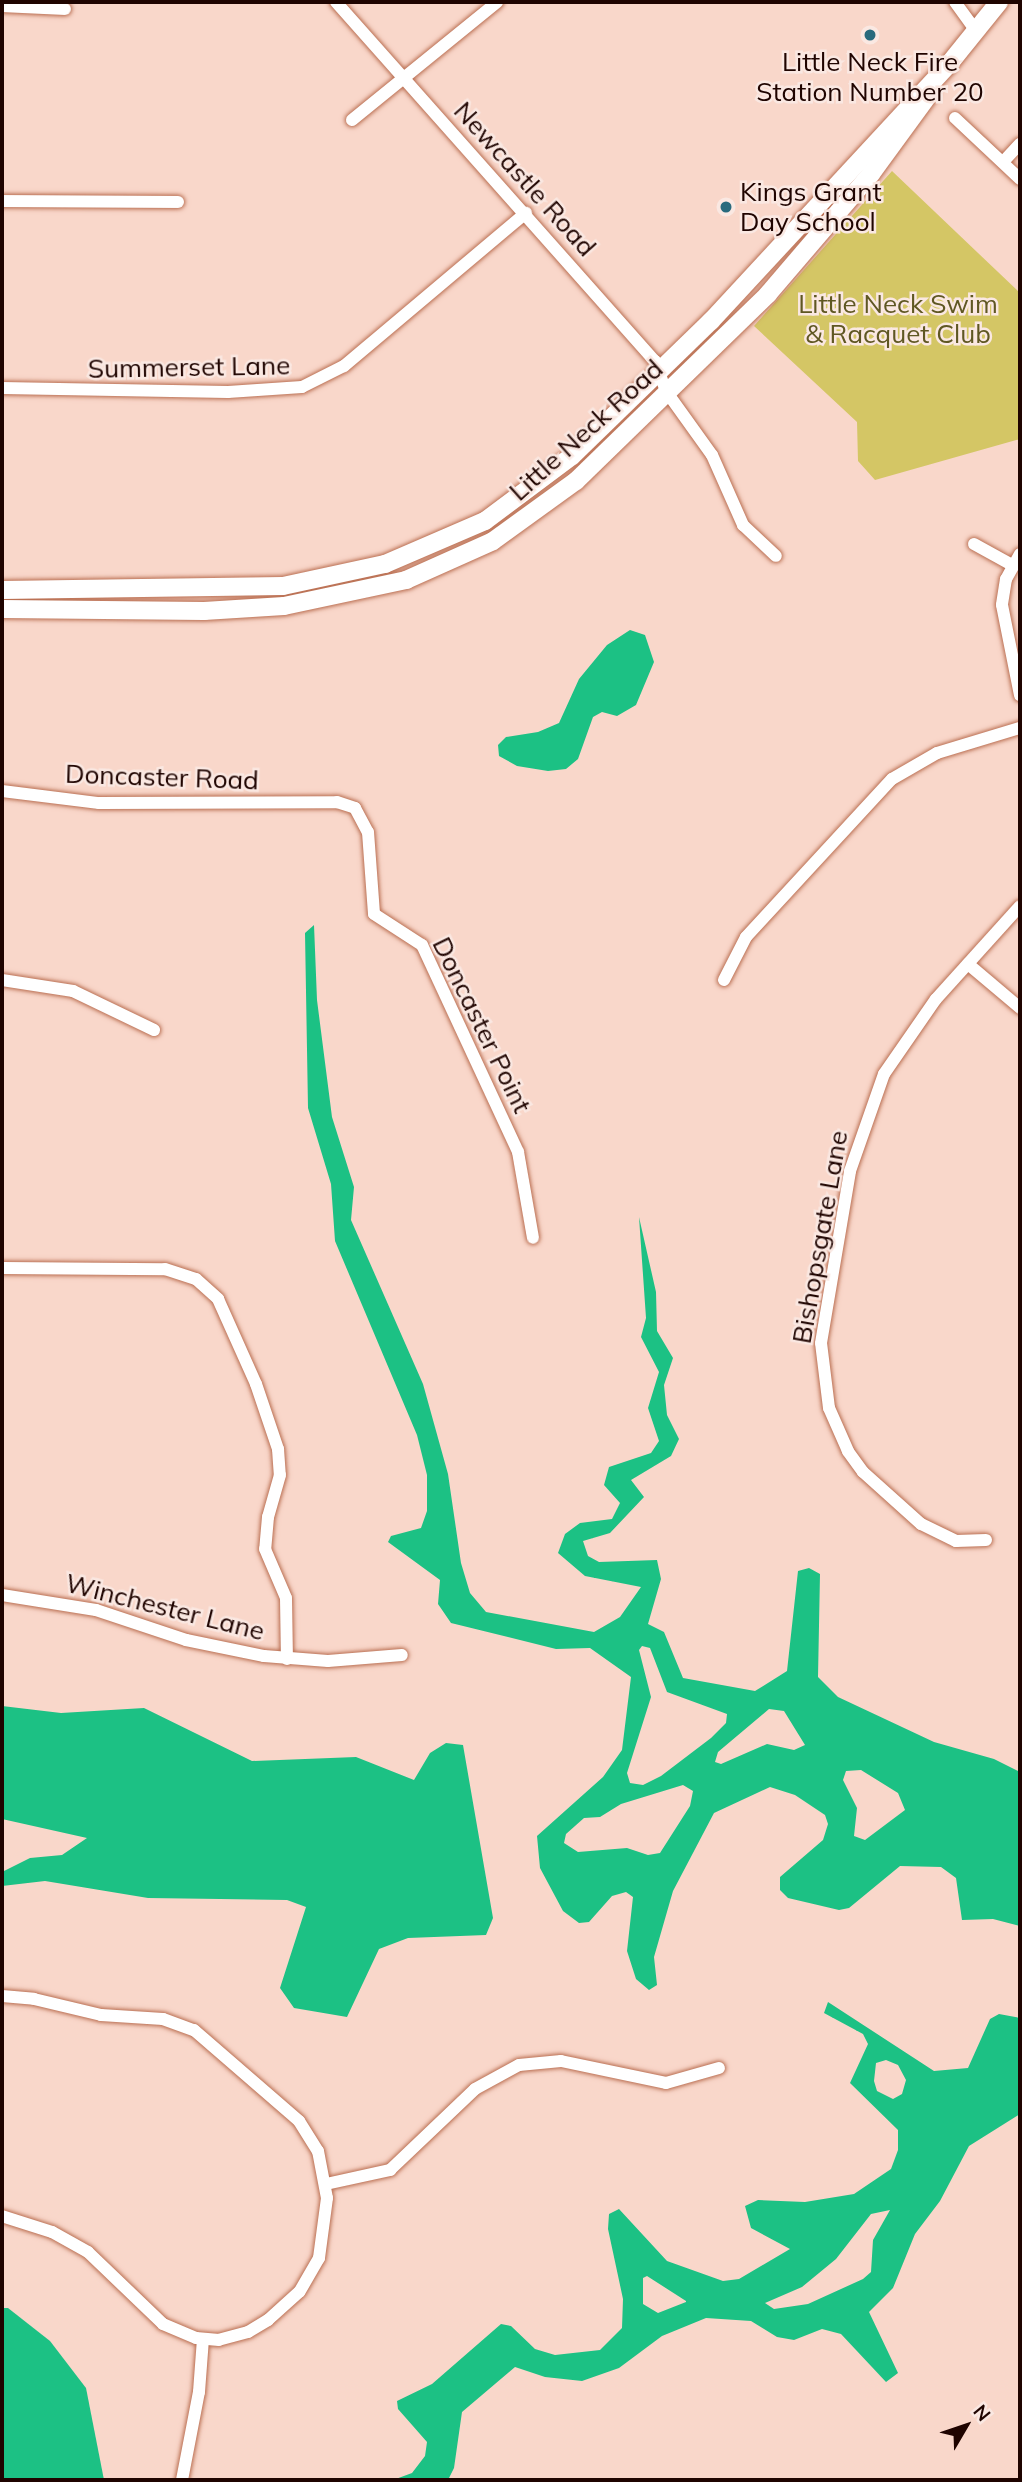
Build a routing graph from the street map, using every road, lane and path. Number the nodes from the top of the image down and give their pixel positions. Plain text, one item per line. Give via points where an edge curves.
1 (336, 2) edge
2 (497, 2) edge
3 (955, 2) edge
4 (999, 2) edge
5 (2, 6) edge
6 (65, 9) dead end
7 (976, 31) junction
8 (949, 64) junction
9 (405, 78) junction
10 (955, 118) dead end
11 (352, 120) dead end
12 (1020, 144) edge
13 (856, 160) junction
14 (1003, 162) junction
15 (871, 174) junction
16 (1020, 178) edge
17 (2, 201) edge
18 (178, 202) dead end
19 (526, 213) junction
20 (660, 371) junction
21 (2, 388) edge
22 (668, 394) junction
23 (974, 544) dead end
24 (1020, 554) edge
25 (776, 556) dead end
26 (1012, 565) junction
27 (2, 590) edge
28 (2, 609) edge
29 (1020, 695) edge
30 (1020, 728) edge
31 (2, 791) edge
32 (279, 803) joint
33 (1020, 906) edge
34 (968, 964) junction
35 (2, 980) edge
36 (724, 980) dead end
37 (1020, 1007) edge
38 (154, 1030) dead end
39 (533, 1238) dead end
40 (2, 1268) edge
41 (986, 1541) dead end
42 (2, 1595) edge
43 (402, 1655) dead end
44 (287, 1659) junction
45 (2, 1997) edge
46 (719, 2068) dead end
47 (326, 2184) junction
48 (2, 2216) edge
49 (203, 2339) junction
50 (182, 2480) edge

1 - 9 street, Newcastle Road
2 - 9 street
3 - 7 street
4 - 7 street, Little Neck Road
5 - 6 street
7 - 8 street, Little Neck Road
8 - 13 street, Little Neck Road
8 - 15 street, Little Neck Road
9 - 11 street
9 - 19 street, Newcastle Road
10 - 14 street
12 - 14 street
13 - 15 street
13 - 20 street, Little Neck Road via 758,272
14 - 16 street
15 - 22 street, Little Neck Road via 768,294
17 - 18 street
19 - 20 street, Newcastle Road
19 - 21 street, Summerset Lane via 344,366 302,387 228,393
20 - 22 street, Newcastle Road
20 - 27 street, Little Neck Road via 572,456 510,505 450,539 385,565 320,581 246,589
22 - 25 street, Newcastle Road via 712,454 743,525
22 - 28 street, Little Neck Road via 538,511 460,558 406,580 320,601 248,609
23 - 26 street
24 - 26 street
26 - 29 street via 1002,605
30 - 36 street via 937,753 883,786 746,937
31 - 32 street, Doncaster Road via 99,803
32 - 39 street, Doncaster Point via 337,802 362,814 368,832 374,914 422,945 518,1152
33 - 34 street, Bishopsgate Lane
34 - 37 street
34 - 41 street, Bishopsgate Lane via 911,1032 870,1108 850,1171 822,1324 821,1354 829,1408 863,1472 921,1524 957,1541
35 - 38 street via 73,991
40 - 44 street via 165,1269 196,1279 218,1299 256,1384 278,1449 280,1475 265,1549 286,1598
42 - 44 street, Winchester Lane via 96,1610 186,1640
43 - 44 street, Winchester Lane via 368,1661
45 - 47 street via 34,1998 101,2015 163,2019 194,2030 299,2121 318,2151
46 - 47 street via 666,2083 561,2062 519,2066 475,2089 390,2170
47 - 49 street via 324,2241 299,2291 248,2332
48 - 49 street via 71,2241 104,2266 146,2312 180,2333
49 - 50 street via 199,2392

